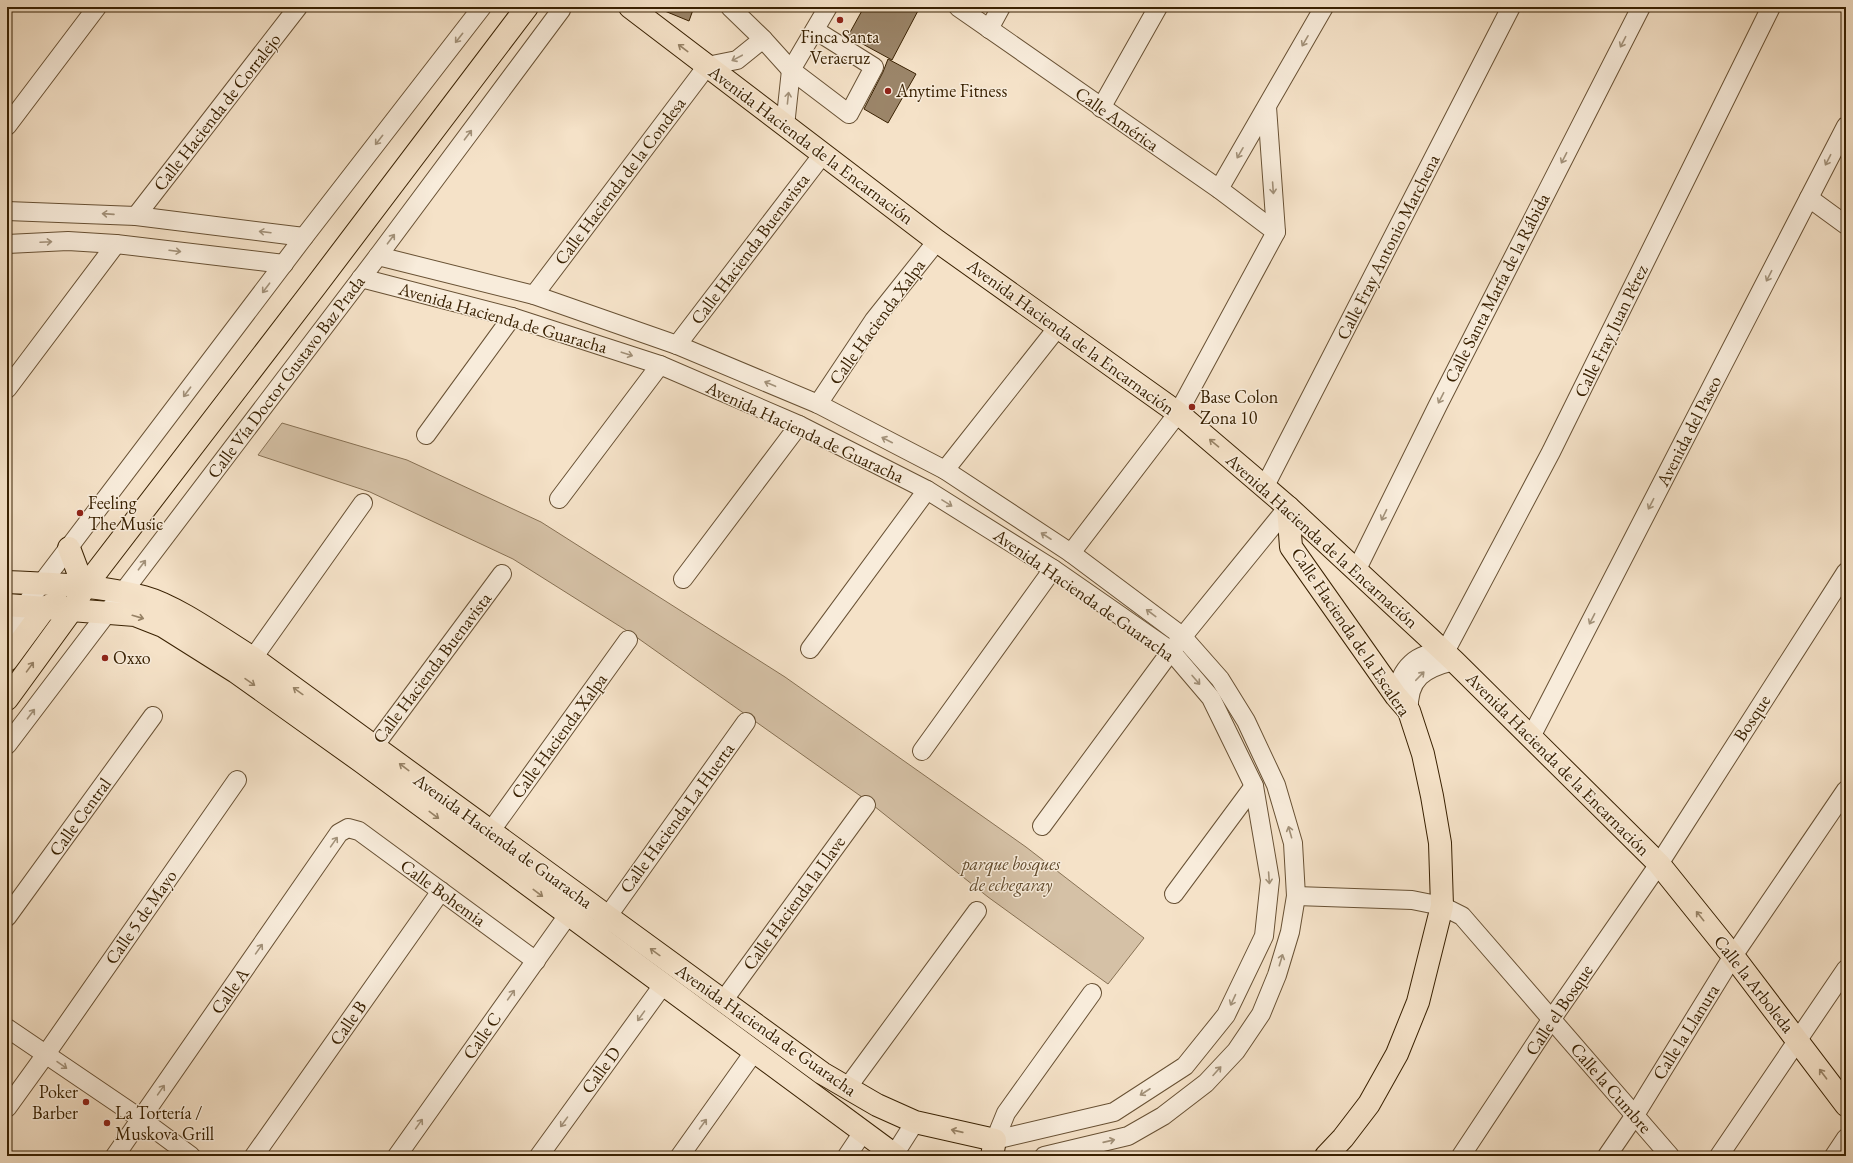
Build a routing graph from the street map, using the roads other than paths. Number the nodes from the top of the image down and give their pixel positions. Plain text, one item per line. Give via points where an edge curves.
1 (97, 7) edge
2 (298, 7) edge
3 (482, 7) edge
4 (527, 7) edge
5 (562, 7) edge
6 (730, 7) edge
7 (828, 7) edge
8 (958, 7) edge
9 (1001, 7) edge
10 (1158, 7) edge
11 (1324, 7) edge
12 (1511, 7) edge
13 (1641, 7) edge
14 (1771, 7) edge
15 (635, 9) edge
16 (989, 29) junction
17 (816, 30) junction
18 (763, 39) junction
19 (707, 66) junction
20 (791, 70) junction
21 (1267, 107) junction
22 (1100, 108) junction
23 (7, 126) edge
24 (785, 126) junction
25 (1846, 126) edge
26 (823, 154) junction
27 (1219, 190) junction
28 (1809, 198) junction
29 (7, 211) edge
30 (136, 216) junction
31 (1846, 225) edge
32 (1276, 232) junction
33 (304, 237) junction
34 (937, 241) junction
35 (7, 244) edge
36 (116, 244) junction
37 (378, 256) junction
38 (284, 264) junction
39 (361, 278) junction
40 (534, 295) junction
41 (575, 310) junction
42 (512, 317) junction
43 (1058, 327) junction
44 (567, 334) junction
45 (677, 345) junction
46 (660, 365) junction
47 (7, 389) edge
48 (818, 404) junction
49 (1178, 413) junction
50 (843, 418) junction
51 (799, 425) junction
52 (426, 435) dead end
53 (827, 439) junction
54 (914, 454) junction
55 (945, 470) junction
56 (898, 475) junction
57 (1265, 486) junction
58 (927, 490) junction
59 (559, 499) dead end
60 (363, 503) dead end
61 (1288, 507) junction
62 (68, 548) junction
63 (1072, 553) junction
64 (1052, 569) junction
65 (1356, 571) junction
66 (1846, 572) edge
67 (502, 574) dead end
68 (683, 579) dead end
69 (7, 582) edge
70 (41, 584) junction
71 (84, 588) junction
72 (122, 592) junction
73 (15, 605) edge
74 (46, 608) junction
75 (71, 611) junction
76 (107, 612) junction
77 (7, 628) edge
78 (1182, 636) junction
79 (628, 640) dead end
80 (810, 649) dead end
81 (1171, 651) junction
82 (1449, 656) junction
83 (253, 658) junction
84 (7, 660) edge
85 (7, 699) edge
86 (1402, 703) junction
87 (153, 716) dead end
88 (746, 722) dead end
89 (1532, 737) junction
90 (7, 745) edge
91 (922, 750) dead end
92 (369, 754) junction
93 (237, 780) dead end
94 (1254, 786) junction
95 (1846, 790) edge
96 (866, 805) dead end
97 (1042, 826) dead end
98 (348, 828) joint
99 (490, 832) junction
100 (1659, 864) junction
101 (441, 891) junction
102 (1174, 894) dead end
103 (1296, 896) junction
104 (1442, 906) junction
105 (978, 911) dead end
106 (568, 915) junction
107 (7, 917) edge
108 (601, 926) junction
109 (1733, 956) junction
110 (536, 961) junction
111 (1846, 969) edge
112 (663, 985) junction
113 (1092, 993) dead end
114 (723, 1001) junction
115 (1551, 1020) junction
116 (7, 1028) edge
117 (1798, 1040) junction
118 (754, 1052) junction
119 (46, 1054) junction
120 (822, 1073) junction
121 (847, 1088) junction
122 (808, 1091) junction
123 (1846, 1105) edge
124 (7, 1108) edge
125 (1635, 1115) junction
126 (141, 1119) junction
127 (915, 1122) junction
128 (864, 1132) junction
129 (1846, 1138) edge
130 (993, 1148) edge
131 (895, 1155) edge
132 (115, 1156) edge
133 (191, 1156) edge
134 (254, 1156) edge
135 (397, 1156) edge
136 (539, 1156) edge
137 (680, 1156) edge
138 (847, 1156) edge
139 (1044, 1156) edge
140 (1326, 1156) edge
141 (1461, 1156) edge
142 (1607, 1156) edge
143 (1670, 1156) edge
144 (1719, 1156) edge
145 (1834, 1156) edge

1 - 23 street
2 - 30 street, Calle Hacienda de Corralejo
3 -> 33 street
4 - 71 main road, Calle Vía Doctor Gustavo Baz Prada
37 -> 5 street, Calle Vía Doctor Gustavo Baz Prada
6 - 18 street
7 - 17 street
8 - 16 street, Calle América
9 - 16 street
10 - 22 street
11 -> 21 street
12 - 57 street, Calle Fray Antonio Marchena
13 -> 65 street, Calle Santa María de la Rábida
14 - 82 street, Calle Fray Juan Pérez
19 -> 15 main road, Avenida Hacienda de la Encarnación
16 - 22 street, Calle América
17 - 20 street
17 - 20 street via 874,67 850,114
18 -> 19 street via 737,60
18 - 20 street
19 - 24 main road, Avenida Hacienda de la Encarnación
19 - 40 street, Calle Hacienda de la Condesa
24 -> 20 street
21 -> 27 street
21 -> 32 street
22 - 27 street, Calle América
24 - 26 main road, Avenida Hacienda de la Encarnación
25 -> 28 street, Avenida del Paseo
26 - 34 main road, Avenida Hacienda de la Encarnación
26 - 45 street, Calle Hacienda Buenavista
27 - 32 street, Calle América
28 - 31 street
28 -> 89 street, Avenida del Paseo
30 -> 29 street
33 -> 30 street
32 - 49 street
33 - 38 street
34 - 43 main road, Avenida Hacienda de la Encarnación
34 - 48 street, Calle Hacienda Xalpa via 874,320
35 -> 36 street via 68,240
36 -> 38 street
36 - 47 street
37 - 39 street, Calle Vía Doctor Gustavo Baz Prada
37 - 40 street, Avenida Hacienda de Guaracha
38 -> 62 street
39 - 42 street, Avenida Hacienda de Guaracha
72 -> 39 street, Calle Vía Doctor Gustavo Baz Prada
40 - 41 street, Avenida Hacienda de Guaracha
41 - 44 street
41 - 45 street, Avenida Hacienda de Guaracha
42 - 44 street, Avenida Hacienda de Guaracha
42 - 52 street
43 - 49 main road, Avenida Hacienda de la Encarnación
43 - 55 street
44 -> 46 street, Avenida Hacienda de Guaracha
48 -> 45 street, Avenida Hacienda de Guaracha
46 - 51 street, Avenida Hacienda de Guaracha
46 - 59 street
48 - 50 street, Avenida Hacienda de Guaracha
57 -> 49 main road, Avenida Hacienda de la Encarnación
49 - 63 street
50 - 53 street via 845,427 839,435
54 -> 50 street, Avenida Hacienda de Guaracha
51 - 53 street, Avenida Hacienda de Guaracha
51 - 68 street
53 - 56 street, Avenida Hacienda de Guaracha
54 - 55 street, Avenida Hacienda de Guaracha
54 - 56 street via 902,456 896,464
63 -> 55 street, Avenida Hacienda de Guaracha
56 - 58 street, Avenida Hacienda de Guaracha
57 - 61 main road, Avenida Hacienda de la Encarnación
58 -> 64 street, Avenida Hacienda de Guaracha
58 - 80 street
60 - 83 street
61 - 65 main road, Avenida Hacienda de la Encarnación
61 - 78 street
61 - 86 main road, Calle Hacienda de la Escalera via 1291,546
62 - 70 street
62 - 71 main road
78 -> 63 street, Avenida Hacienda de Guaracha
64 - 81 street, Avenida Hacienda de Guaracha
64 - 91 street
65 - 82 main road, Avenida Hacienda de la Encarnación
66 - 100 street, Bosque
67 - 92 street, Calle Hacienda Buenavista
69 - 70 main road, Avenida Hacienda de Guaracha
70 - 71 main road, Avenida Hacienda de Guaracha
70 - 73 street
71 - 72 main road, Avenida Hacienda de Guaracha
71 - 74 main road, Calle Vía Doctor Gustavo Baz Prada
71 - 75 main road, Calle Vía Doctor Gustavo Baz Prada
72 - 76 street, Calle Vía Doctor Gustavo Baz Prada
72 - 83 main road, Avenida Hacienda de Guaracha via 145,597 171,608
73 - 74 main road, Avenida Hacienda de Guaracha
73 - 77 street
74 - 75 main road, Avenida Hacienda de Guaracha
74 - 84 main road, Calle Vía Doctor Gustavo Baz Prada
75 - 76 main road, Avenida Hacienda de Guaracha
85 -> 75 main road, Calle Vía Doctor Gustavo Baz Prada
90 -> 76 street, Calle Vía Doctor Gustavo Baz Prada
76 -> 92 main road, Avenida Hacienda de Guaracha via 135,615 163,626
78 - 81 street
103 -> 78 street, Avenida Hacienda de Guaracha via 1294,843 1276,785 1246,721 1220,679
79 - 99 street, Calle Hacienda Xalpa
81 -> 94 street, Avenida Hacienda de Guaracha via 1211,698
81 - 97 street
82 - 86 street via 1425,670 1417,678 1408,699
82 - 89 main road, Avenida Hacienda de la Encarnación
92 -> 83 main road, Avenida Hacienda de Guaracha
86 - 104 main road, Calle Hacienda de la Escalera via 1423,754 1432,796 1440,843
87 - 107 street, Calle Central
88 - 108 street, Calle Hacienda La Huerta
89 - 100 main road, Avenida Hacienda de la Encarnación
99 -> 92 main road, Avenida Hacienda de Guaracha
92 -> 106 main road, Avenida Hacienda de Guaracha
93 - 119 street, Calle 5 de Mayo
94 - 102 street
94 -> 130 street, Avenida Hacienda de Guaracha via 1270,880 1264,936 1226,1015 1186,1066 1114,1112
95 - 109 street, Calle la Llanura
96 - 114 street, Calle Hacienda la Llave
98 - 101 street, Calle Bohemia via 359,831
126 -> 98 street, Calle A via 339,834
99 - 108 main road, Avenida Hacienda de Guaracha
109 -> 100 main road, Calle la Arboleda
100 - 115 street, Calle el Bosque
101 - 110 street, Calle Bohemia
101 - 134 street, Calle B
103 - 104 street, Calle la Cumbre via 1412,900
139 -> 103 street, Avenida Hacienda de Guaracha via 1128,1136 1163,1116 1206,1083 1236,1051 1261,1014 1277,975 1290,932
104 - 115 street, Calle la Cumbre via 1462,916
104 - 140 main road, Calle Hacienda de la Escalera via 1418,1002 1397,1054 1369,1104
105 - 121 street
106 - 108 main road, Avenida Hacienda de Guaracha
106 - 110 street, Calle C
108 - 112 main road, Avenida Hacienda de Guaracha
114 -> 108 main road, Avenida Hacienda de Guaracha
109 - 117 main road, Calle la Arboleda
109 - 125 street, Calle la Llanura
135 -> 110 street, Calle C
111 - 117 street
112 - 118 main road, Avenida Hacienda de Guaracha
112 -> 136 street, Calle D
113 - 130 street via 1006,1114
114 - 120 main road, Avenida Hacienda de Guaracha
115 - 125 street, Calle la Cumbre
115 - 141 street, Calle el Bosque
116 - 119 street
123 -> 117 main road, Calle la Arboleda
117 - 144 street
118 - 122 main road, Avenida Hacienda de Guaracha
137 -> 118 street
119 - 124 street, Calle 5 de Mayo
119 -> 126 street
120 - 121 main road, Avenida Hacienda de Guaracha
120 - 122 street
121 - 127 main road, Avenida Hacienda de Guaracha
122 - 128 main road, Avenida Hacienda de Guaracha
125 - 142 street, Calle la Llanura
125 - 143 street, Calle la Cumbre
126 - 132 street, Calle A
126 - 133 street
130 -> 127 main road, Avenida Hacienda de Guaracha
127 - 131 street
128 - 131 main road, Avenida Hacienda de Guaracha
128 - 138 street
129 - 145 street

